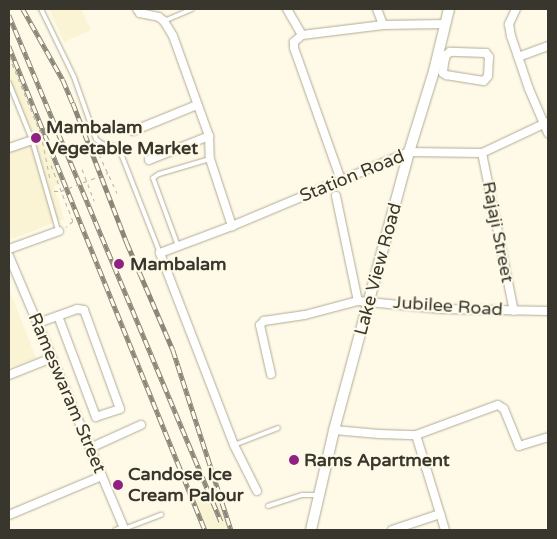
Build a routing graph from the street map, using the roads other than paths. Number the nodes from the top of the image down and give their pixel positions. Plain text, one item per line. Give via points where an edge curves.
1 (41, 9) edge
2 (137, 9) edge
3 (192, 9) edge
4 (287, 9) edge
5 (377, 9) edge
6 (449, 9) edge
7 (516, 9) edge
8 (164, 21) junction
9 (445, 24) junction
10 (383, 25) junction
11 (302, 35) junction
12 (548, 46) edge
13 (518, 57) junction
14 (440, 62) junction
15 (438, 72) junction
16 (9, 83) edge
17 (197, 105) junction
18 (546, 123) edge
19 (133, 131) dead end
20 (548, 133) edge
21 (209, 136) junction
22 (32, 140) junction
23 (9, 148) edge
24 (409, 152) junction
25 (482, 153) junction
26 (210, 158) junction
27 (149, 160) dead end
28 (340, 177) dead end
29 (336, 196) dead end
30 (232, 226) junction
31 (58, 231) joint
32 (178, 246) junction
33 (9, 249) edge
34 (160, 253) junction
35 (9, 256) edge
36 (370, 300) junction
37 (358, 301) junction
38 (514, 311) junction
39 (548, 311) edge
40 (58, 316) junction
41 (38, 324) junction
42 (52, 358) junction
43 (271, 374) dead end
44 (9, 375) edge
45 (140, 426) dead end
46 (278, 428) dead end
47 (334, 430) junction
48 (416, 434) junction
49 (548, 437) edge
50 (234, 445) junction
51 (90, 448) junction
52 (102, 476) junction
53 (257, 491) dead end
54 (319, 495) junction
55 (268, 506) dead end
56 (440, 514) junction
57 (9, 515) edge
58 (161, 515) dead end
59 (124, 529) edge
60 (115, 530) edge
61 (310, 530) edge
62 (392, 530) edge
63 (445, 530) edge

1 - 34 lane via 74,77 96,139 120,151
2 - 8 street
3 - 8 lane
4 - 11 street
5 - 10 street
6 - 9 street, Lake View Road
7 - 13 street via 509,24
8 - 17 street via 173,36
9 - 10 street
9 - 14 street, Lake View Road
10 - 11 street
11 - 28 street via 297,38 294,48
12 - 13 street
13 - 18 street via 529,90
14 - 15 street, Lake View Road
14 - 15 street via 450,52 486,54 489,57 488,76 484,81
15 - 24 street, Lake View Road
16 - 22 lane
17 - 19 street
17 - 21 street
18 - 20 street
18 - 25 street, Station Road
21 - 26 street
21 - 27 street
22 - 23 street
22 - 31 lane
24 - 25 street, Station Road
24 - 30 street, Station Road
24 - 36 street, Lake View Road
25 - 38 street, Rajaji Street
26 - 30 street
26 - 32 lane via 153,178
29 - 37 street
30 - 32 street, Station Road
31 - 33 street
32 - 34 street, Station Road
34 - 50 street
35 - 41 street, Rameswaram Street
36 - 37 street, Jubilee Road
36 - 38 street, Jubilee Road via 442,309
36 - 47 street, Lake View Road
37 - 43 street, Jubilee Road via 261,322
38 - 39 street, Jubilee Road
40 - 40 street via 80,309 85,312 120,409 96,418
40 - 41 street
41 - 42 street, Rameswaram Street
42 - 44 street
42 - 51 street, Rameswaram Street
45 - 51 street
46 - 50 lane
47 - 48 street
47 - 54 street, Lake View Road
48 - 49 street via 500,406 519,446
48 - 56 street
50 - 53 street
51 - 52 street, Rameswaram Street
52 - 57 street
52 - 59 street, Rameswaram Street
54 - 55 lane via 302,495
54 - 61 street, Lake View Road
56 - 62 street
56 - 63 street
58 - 59 lane
59 - 60 lane

